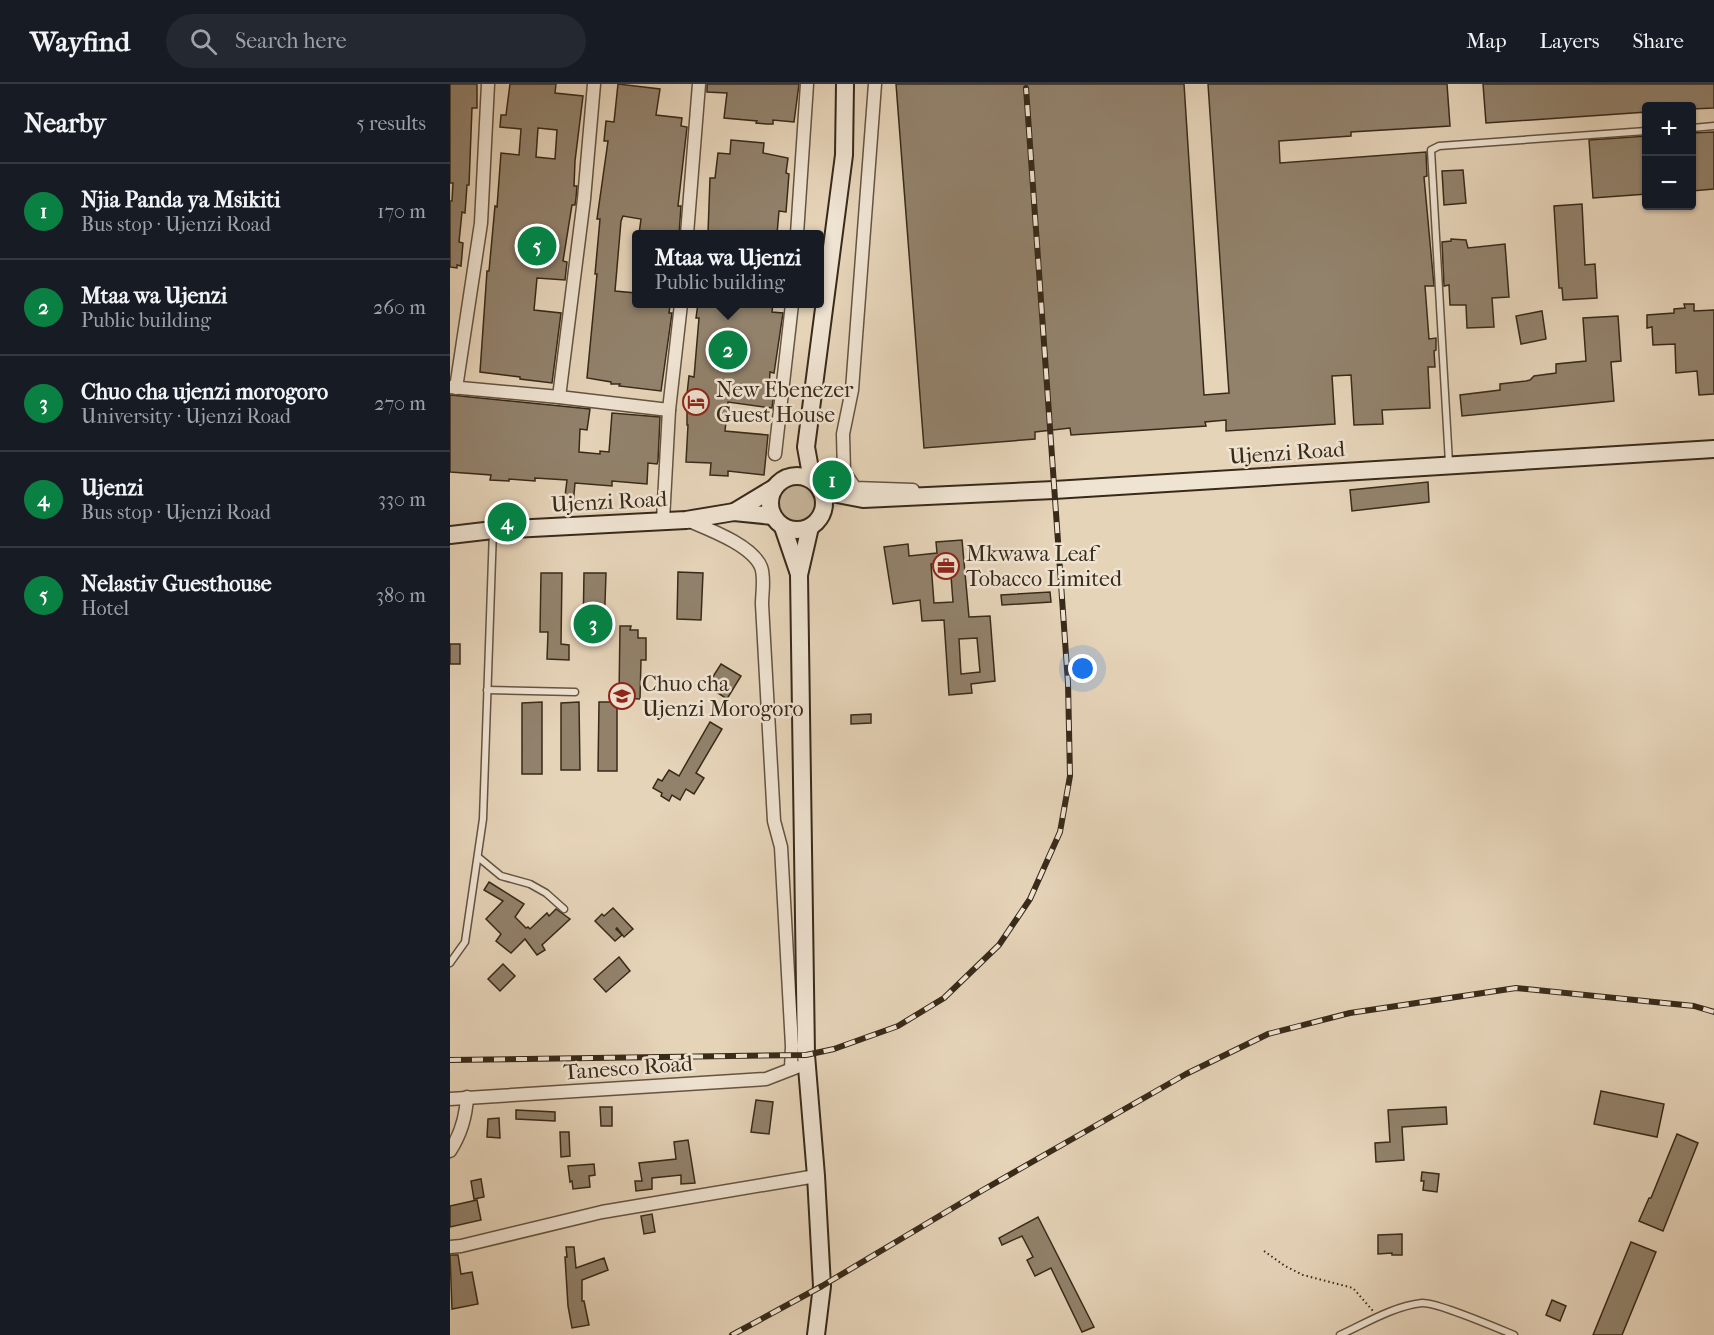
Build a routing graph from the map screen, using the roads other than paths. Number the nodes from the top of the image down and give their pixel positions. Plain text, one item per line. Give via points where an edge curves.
1 (489, 84) edge
2 (594, 84) edge
3 (699, 84) edge
4 (807, 84) edge
5 (844, 84) edge
6 (874, 84) edge
7 (1714, 126) edge
8 (1696, 128) edge
9 (1642, 131) edge
10 (687, 230) edge
11 (797, 230) edge
12 (680, 308) edge
13 (791, 308) edge
14 (453, 387) edge
15 (559, 397) junction
16 (669, 410) junction
17 (806, 447) junction
18 (1714, 449) edge
19 (776, 454) dead end
20 (1449, 465) junction
21 (788, 477) junction
22 (817, 485) junction
23 (774, 488) junction
24 (987, 493) junction
25 (863, 499) junction
26 (734, 512) junction
27 (823, 512) junction
28 (663, 520) junction
29 (686, 520) junction
30 (778, 521) junction
31 (810, 527) junction
32 (493, 530) junction
33 (450, 535) edge
34 (799, 575) junction
35 (487, 690) junction
36 (575, 692) dead end
37 (478, 857) junction
38 (564, 909) dead end
39 (450, 963) edge
40 (799, 1066) junction
41 (467, 1097) junction
42 (450, 1099) edge
43 (450, 1152) edge
44 (816, 1176) junction
45 (450, 1247) edge
46 (816, 1335) edge
47 (1340, 1335) edge
48 (1514, 1335) edge

1 - 14 street via 481,223
2 - 15 street
3 - 10 street
4 - 11 street
5 - 17 street via 844,155
6 - 24 street via 852,390 843,434 844,472 855,488
7 - 8 lane
9 - 20 lane via 1439,146 1431,150
12 - 16 street
13 - 19 street
14 - 15 street
15 - 16 street
16 - 28 street
17 - 21 street
17 - 22 street
18 - 20 street, Ujenzi Road
20 - 24 street, Ujenzi Road
21 - 22 street via 796,476
21 - 23 street
22 - 25 street
22 - 27 street
23 - 26 street
23 - 30 street via 770,502
24 - 25 street, Ujenzi Road
25 - 27 street
26 - 29 street, Ujenzi Road
26 - 30 street
27 - 31 street
28 - 29 street, Ujenzi Road
28 - 32 street, Ujenzi Road
29 - 40 street via 745,549 762,569 774,821 781,847 792,1046
30 - 31 street via 796,531
30 - 34 street
31 - 34 street
32 - 33 street, Ujenzi Road
32 - 35 lane
34 - 40 street
35 - 36 lane
35 - 37 lane
37 - 38 lane via 501,876 530,884
37 - 39 lane via 465,942
40 - 41 street, Tanesco Road via 766,1079
40 - 44 street
41 - 42 street, Tanesco Road
41 - 43 street via 459,1138
44 - 45 street via 602,1212
44 - 46 street via 822,1286
47 - 48 lane via 1424,1303

